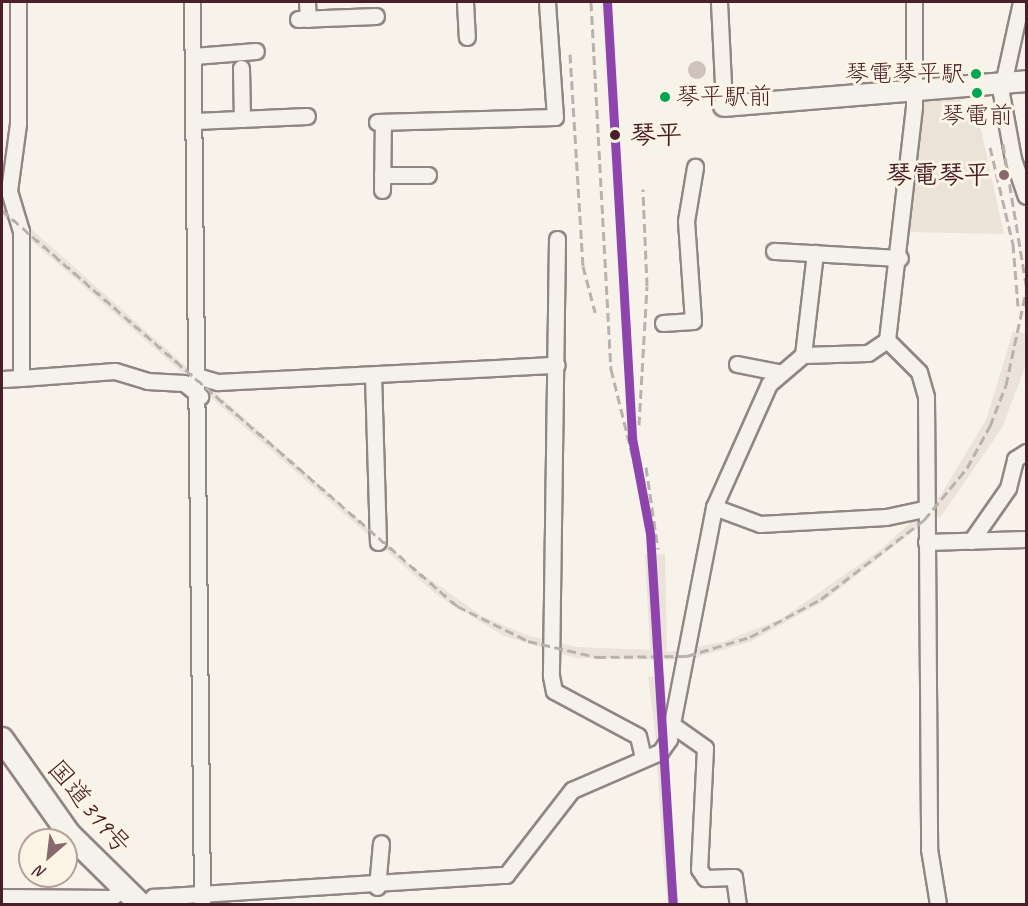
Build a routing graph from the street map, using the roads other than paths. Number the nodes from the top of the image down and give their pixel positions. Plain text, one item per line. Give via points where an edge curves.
1 (18, 2) edge
2 (192, 2) edge
3 (307, 2) edge
4 (465, 2) edge
5 (547, 2) edge
6 (719, 2) edge
7 (914, 2) edge
8 (1021, 2) edge
9 (376, 16) dead end
10 (467, 37) dead end
11 (256, 51) dead end
12 (194, 56) junction
13 (241, 68) dead end
14 (1026, 81) edge
15 (1003, 83) junction
16 (914, 90) junction
17 (724, 106) joint
18 (307, 116) dead end
19 (242, 119) junction
20 (195, 121) junction
21 (695, 167) dead end
22 (428, 175) dead end
23 (1026, 196) edge
24 (557, 239) dead end
25 (774, 251) dead end
26 (815, 253) junction
27 (900, 258) junction
28 (663, 323) dead end
29 (888, 340) junction
30 (803, 355) junction
31 (737, 364) dead end
32 (557, 365) junction
33 (778, 372) junction
34 (373, 375) junction
35 (200, 377) junction
36 (21, 378) junction
37 (2, 379) edge
38 (200, 396) junction
39 (1026, 452) edge
40 (714, 507) junction
41 (923, 509) junction
42 (1026, 539) edge
43 (971, 541) junction
44 (378, 542) dead end
45 (926, 542) junction
46 (674, 726) junction
47 (2, 739) edge
48 (643, 758) junction
49 (381, 843) dead end
50 (377, 887) junction
51 (123, 889) junction
52 (2, 897) edge
53 (202, 900) edge
54 (140, 904) edge
55 (148, 904) edge
56 (738, 904) edge
57 (938, 904) edge

1 - 36 street via 18,124 9,191 21,231
2 - 12 street
3 - 9 street via 303,19
4 - 10 street
5 - 22 street via 555,117 380,122 382,182
6 - 17 street
7 - 16 street
8 - 15 street
11 - 12 street
12 - 20 street
13 - 19 street
14 - 15 main road
15 - 16 main road
15 - 23 street via 1005,128
16 - 17 main road
16 - 27 street
18 - 19 street
19 - 20 street
20 - 35 street
21 - 28 street via 686,220 693,321
24 - 32 street
25 - 26 street
26 - 27 street
26 - 30 street
27 - 29 street
29 - 30 street via 868,353
29 - 41 street via 910,360 924,385 928,455
30 - 33 street
31 - 33 street
32 - 34 street
32 - 48 street via 549,648 554,691 638,736
33 - 40 street via 754,411
34 - 35 street via 218,382
34 - 44 street
35 - 38 street
36 - 37 street
36 - 38 street via 115,371 147,381 184,383
38 - 53 street
39 - 43 street via 1015,459 1008,488
40 - 41 street via 760,524 886,517
40 - 46 street
41 - 45 street
42 - 43 street
43 - 45 street
45 - 57 street via 929,849
46 - 48 street via 660,752
46 - 56 street via 705,748 699,869 705,878 734,877
47 - 51 highway, 国道319号 via 69,834
48 - 50 street via 573,790 506,875
49 - 50 street
50 - 53 street
51 - 52 street via 111,898
51 - 54 highway, 国道319号
53 - 55 street via 153,897

